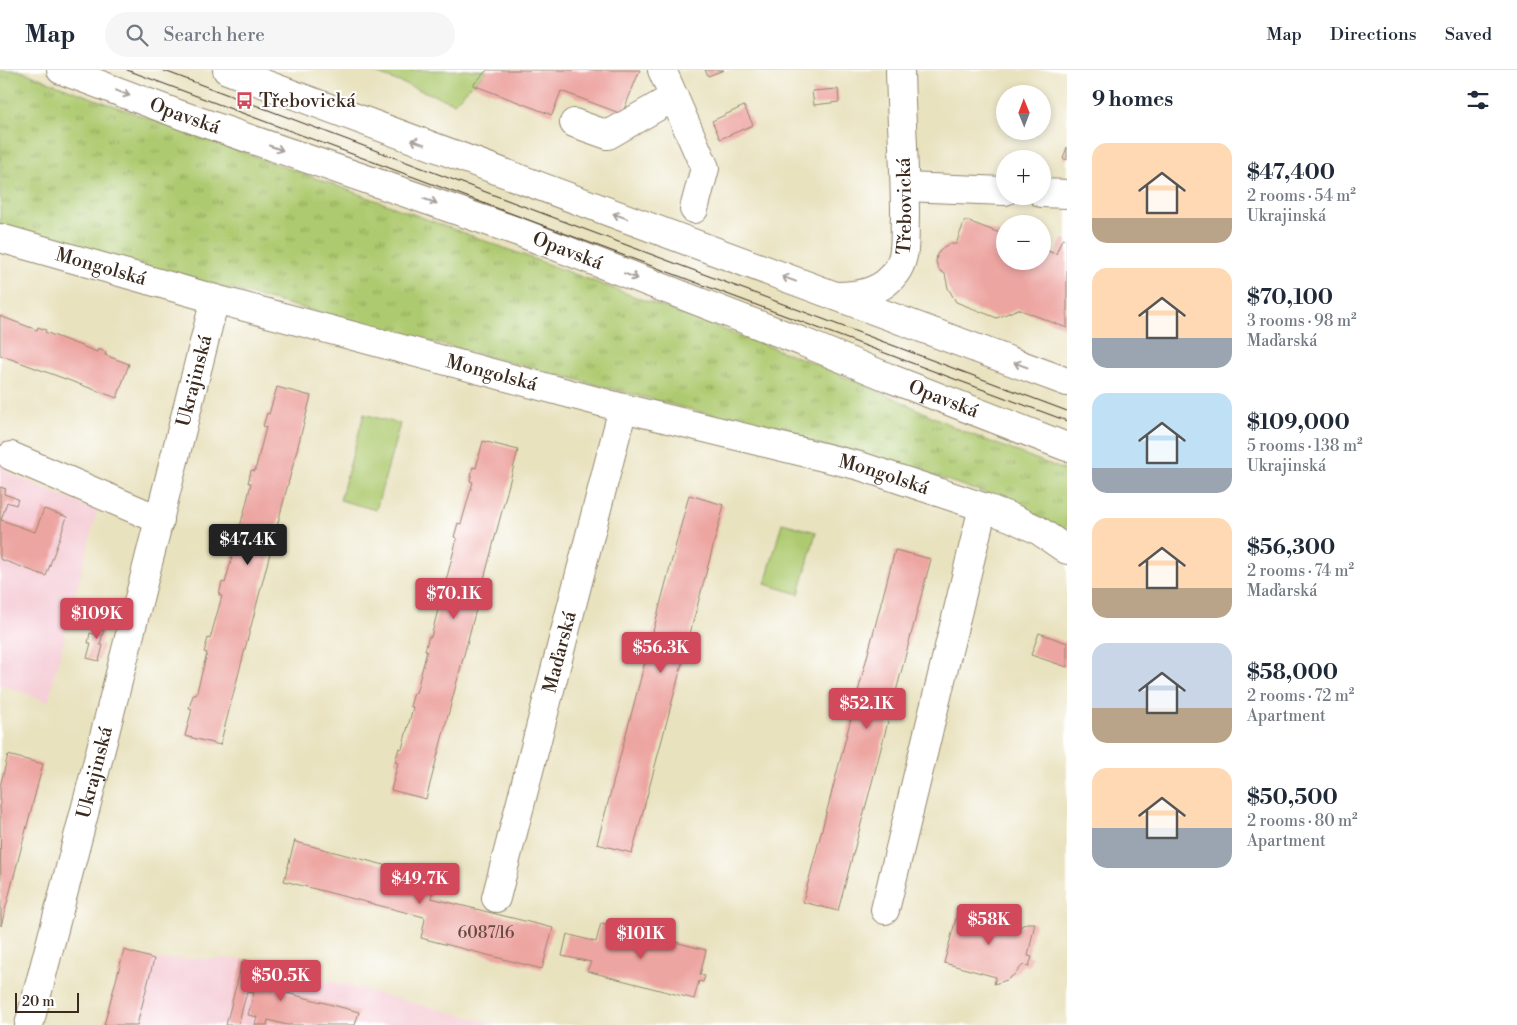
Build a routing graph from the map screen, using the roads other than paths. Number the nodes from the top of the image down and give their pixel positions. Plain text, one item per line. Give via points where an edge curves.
1 (61, 70) edge
2 (227, 70) edge
3 (662, 70) edge
4 (900, 70) edge
5 (674, 98) junction
6 (574, 123) dead end
7 (905, 187) junction
8 (996, 191) edge
9 (1051, 193) edge
10 (1067, 194) edge
11 (694, 209) dead end
12 (0, 238) edge
13 (835, 296) junction
14 (215, 299) junction
15 (1067, 382) edge
16 (623, 408) junction
17 (1067, 447) edge
18 (11, 456) dead end
19 (984, 507) junction
20 (160, 520) junction
21 (1067, 550) edge
22 (496, 898) dead end
23 (885, 910) dead end
24 (28, 1025) edge

1 -> 17 street, Opavská via 519,232
13 -> 2 street
3 - 5 street
4 - 7 street, Třebovická
5 - 6 street via 608,135
5 - 11 street via 705,168
7 - 8 street
7 - 13 street, Třebovická via 904,246 899,267 872,292
9 - 10 street
12 - 14 street, Mongolská
15 -> 13 street
14 - 16 street, Mongolská
14 - 20 street, Ukrajinská
16 - 19 street, Mongolská via 860,466
16 - 22 street, Maďarská
18 - 20 street
19 - 21 street, Mongolská via 1038,530
19 - 23 street
20 - 24 street, Ukrajinská

